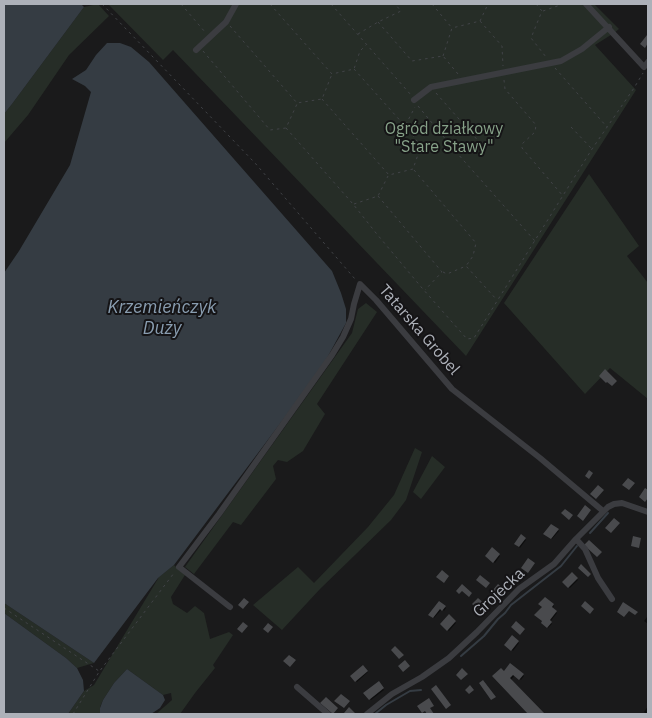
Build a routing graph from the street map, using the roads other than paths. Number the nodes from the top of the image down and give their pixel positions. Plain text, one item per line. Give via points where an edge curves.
1 (236, 4) edge
2 (586, 4) edge
3 (609, 28) junction
4 (198, 48) road end
5 (646, 64) edge
6 (414, 100) road end
7 (603, 511) junction
8 (648, 512) edge
9 (576, 539) junction
10 (612, 598) dead end
11 (230, 607) dead end
12 (297, 687) dead end
13 (328, 714) edge
14 (367, 714) edge

1 - 4 street via 226,22
2 - 3 street
3 - 5 street
3 - 6 street via 561,61 431,87
7 - 8 street, Grojecka via 622,503
7 - 9 street, Grojecka
7 - 11 street, Tatarska Grobel via 452,389 360,284 351,319 335,350 179,566
9 - 10 street
9 - 14 street, Grojecka via 554,564 519,589 449,658
12 - 13 street

